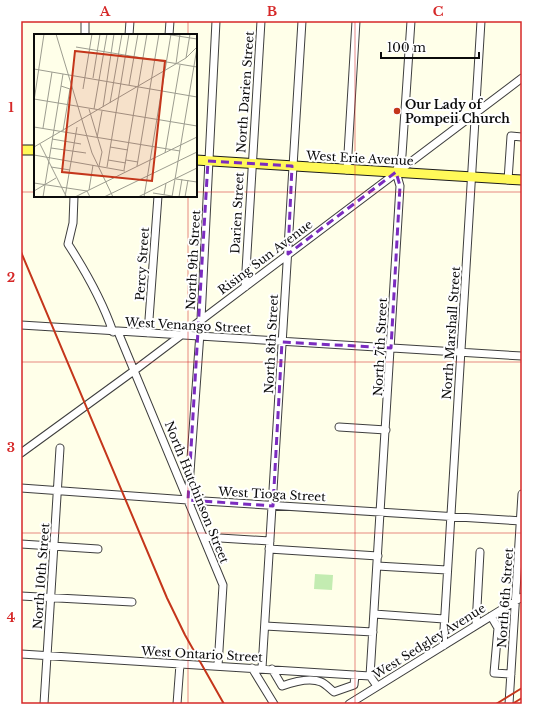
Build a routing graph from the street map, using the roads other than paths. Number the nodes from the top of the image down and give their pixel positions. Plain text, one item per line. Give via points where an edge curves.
1 (85, 21) edge
2 (130, 21) edge
3 (170, 21) edge
4 (216, 21) edge
5 (260, 21) edge
6 (302, 21) edge
7 (356, 21) edge
8 (411, 21) edge
9 (481, 21) edge
10 (84, 34) edge
11 (129, 34) edge
12 (169, 34) edge
13 (522, 78) edge
14 (476, 113) junction
15 (522, 137) edge
16 (21, 150) edge
17 (34, 150) edge
18 (197, 160) edge
19 (208, 161) junction
20 (251, 164) junction
21 (292, 166) junction
22 (347, 170) junction
23 (396, 172) junction
24 (472, 177) junction
25 (508, 180) junction
26 (522, 180) edge
27 (74, 197) edge
28 (158, 197) edge
29 (288, 254) junction
30 (245, 287) junction
31 (201, 319) junction
32 (21, 325) edge
33 (115, 332) junction
34 (148, 333) junction
35 (180, 336) junction
36 (200, 337) junction
37 (282, 342) junction
38 (391, 348) junction
39 (460, 352) junction
40 (522, 356) edge
41 (134, 370) junction
42 (338, 427) dead end
43 (386, 430) junction
44 (60, 448) dead end
45 (21, 453) edge
46 (21, 488) edge
47 (57, 492) junction
48 (522, 494) edge
49 (188, 500) junction
50 (273, 506) junction
51 (380, 512) junction
52 (451, 516) junction
53 (521, 521) edge
54 (204, 537) junction
55 (270, 541) junction
56 (21, 544) edge
57 (53, 547) junction
58 (98, 549) dead end
59 (270, 549) junction
60 (480, 552) dead end
61 (378, 556) junction
62 (378, 566) junction
63 (447, 570) junction
64 (21, 596) edge
65 (50, 598) junction
66 (519, 599) edge
67 (132, 602) dead end
68 (374, 614) junction
69 (491, 616) junction
70 (444, 619) junction
71 (476, 625) junction
72 (265, 626) junction
73 (373, 632) junction
74 (443, 646) junction
75 (21, 654) edge
76 (47, 656) junction
77 (180, 664) junction
78 (218, 666) junction
79 (252, 668) junction
80 (262, 668) junction
81 (272, 669) junction
82 (511, 674) junction
83 (355, 675) junction
84 (370, 676) junction
85 (377, 686) junction
86 (44, 704) edge
87 (177, 704) edge
88 (274, 704) edge
89 (349, 704) edge
90 (509, 704) edge

1 - 10 street
2 - 11 street
3 - 12 street
4 - 19 street, North 9th Street
5 - 20 street, North Darien Street
6 - 21 street, North 8th Street
7 - 22 street
8 - 23 street, North 7th Street via 402,155
9 - 14 street, North Marshall Street
13 - 14 street, Rising Sun Avenue
14 - 23 street, Rising Sun Avenue
14 - 24 street, North Marshall Street
15 - 25 street via 511,136
16 - 17 main road
18 - 19 main road, West Erie Avenue
19 - 20 main road, West Erie Avenue
19 - 31 street, North 9th Street
20 - 21 main road, West Erie Avenue
20 - 30 street, Darien Street
21 - 22 main road, West Erie Avenue
21 - 29 street, North 8th Street
22 - 23 main road, West Erie Avenue
23 - 24 main road, West Erie Avenue
23 - 29 street, Rising Sun Avenue
23 - 38 street, North 7th Street via 400,186
24 - 25 main road, West Erie Avenue
24 - 39 street, North Marshall Street
25 - 26 main road, West Erie Avenue
27 - 33 street, North Hutchinson Street via 73,223 68,244 88,276
28 - 34 street, Percy Street
29 - 30 street, Rising Sun Avenue
29 - 37 street, North 8th Street
30 - 31 street, Rising Sun Avenue
31 - 35 street, Rising Sun Avenue
31 - 36 street, North 9th Street
32 - 33 street, West Venango Street
33 - 34 street, West Venango Street
33 - 41 street, North Hutchinson Street
34 - 35 street, West Venango Street
35 - 36 street, West Venango Street
35 - 41 street, Rising Sun Avenue
36 - 37 street, West Venango Street
36 - 49 street, North 9th Street
37 - 38 street, West Venango Street
37 - 50 street, North 8th Street
38 - 39 street, West Venango Street
38 - 43 street, North 7th Street
39 - 40 street, West Venango Street
39 - 52 street, North Marshall Street
41 - 45 street, Rising Sun Avenue
41 - 49 street, North Hutchinson Street
42 - 43 street
43 - 51 street, North 7th Street
44 - 47 street, North 10th Street
46 - 47 street, West Tioga Street
47 - 49 street, West Tioga Street
47 - 57 street, North 10th Street
48 - 53 street, North 6th Street
49 - 50 street, West Tioga Street
49 - 54 street, North Hutchinson Street
50 - 51 street, West Tioga Street
50 - 55 street, North 8th Street
51 - 52 street, West Tioga Street
51 - 61 street, North 7th Street
52 - 53 street, West Tioga Street
52 - 63 street, North Marshall Street
53 - 66 street, North 6th Street
54 - 55 street
54 - 78 street, North Hutchinson Street via 223,585
55 - 59 street, North 8th Street
56 - 57 street
57 - 58 street
57 - 65 street, North 10th Street
59 - 61 street
59 - 72 street, North 8th Street
60 - 71 street
61 - 62 street, North 7th Street
62 - 63 street
62 - 68 street, North 7th Street
63 - 70 street, North Marshall Street
64 - 65 street
65 - 67 street
65 - 76 street, North 10th Street
66 - 69 street, West Sedgley Avenue
66 - 82 street, North 6th Street
68 - 70 street
68 - 73 street, North 7th Street
69 - 71 street, West Sedgley Avenue
69 - 82 street via 498,628 494,673
70 - 74 street, North Marshall Street
71 - 74 street, West Sedgley Avenue
72 - 73 street
72 - 80 street, North 8th Street
73 - 84 street, North 7th Street
74 - 85 street, West Sedgley Avenue
75 - 76 street, West Ontario Street
76 - 77 street, West Ontario Street
76 - 86 street, North 10th Street
77 - 78 street, West Ontario Street
77 - 87 street
78 - 79 street, West Ontario Street
79 - 80 street, West Ontario Street
79 - 88 street
80 - 81 street, West Ontario Street
81 - 83 street, West Ontario Street
81 - 83 street via 282,686 308,680 320,681 334,692 354,685
82 - 90 street, North 6th Street
83 - 84 street, West Ontario Street
84 - 85 street
85 - 89 street, West Sedgley Avenue

